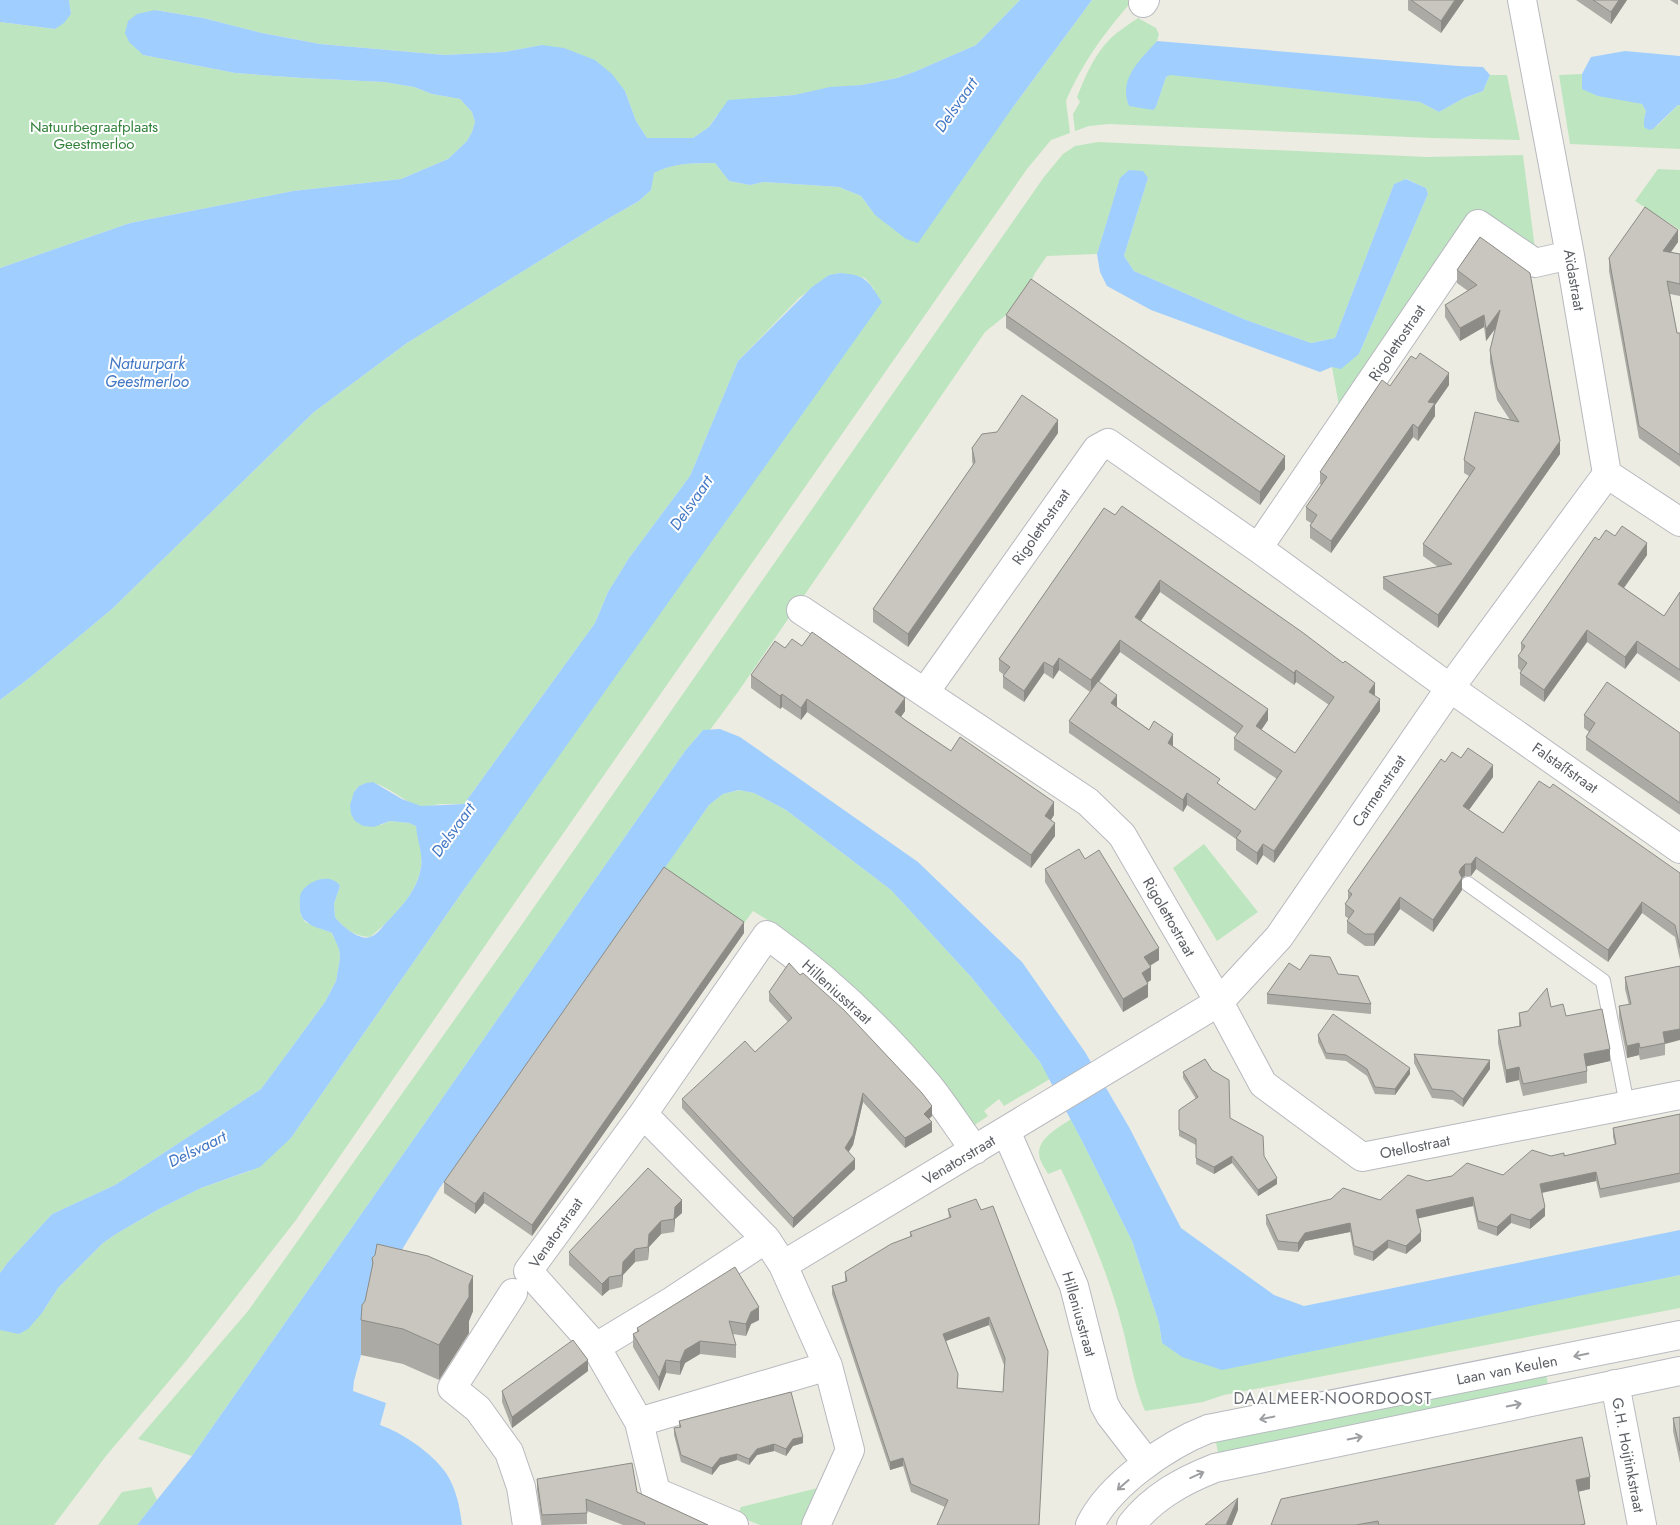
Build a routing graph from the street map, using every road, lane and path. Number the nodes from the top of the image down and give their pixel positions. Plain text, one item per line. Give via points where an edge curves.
1 (1522, 0) edge
2 (1570, 255) junction
3 (1607, 474) junction
4 (1680, 522) edge
5 (1258, 548) junction
6 (801, 610) dead end
7 (1450, 688) junction
8 (925, 692) junction
9 (1680, 849) edge
10 (1468, 884) dead end
11 (767, 935) joint
12 (1219, 1002) junction
13 (1680, 1095) edge
14 (1628, 1105) junction
15 (643, 1114) junction
16 (1006, 1131) junction
17 (975, 1150) junction
18 (766, 1239) junction
19 (783, 1265) junction
20 (528, 1271) junction
21 (514, 1293) joint
22 (1680, 1335) edge
23 (596, 1347) junction
24 (1609, 1350) junction
25 (828, 1366) junction
26 (1680, 1371) edge
27 (1615, 1384) junction
28 (639, 1422) junction
29 (1147, 1463) junction
30 (1170, 1489) junction
31 (527, 1525) edge
32 (734, 1525) edge
33 (816, 1525) edge
34 (1090, 1525) edge
35 (1131, 1525) edge
36 (1642, 1525) edge

1 - 2 street, Aïdastraat
2 - 3 street, Aïdastraat
2 - 5 street, Rigolettostraat via 1535,263 1478,224
3 - 4 street
3 - 7 street, Carmenstraat
5 - 7 street, Rigolettostraat
5 - 8 street, Rigolettostraat via 1108,443 1097,449
6 - 8 street, Rigolettostraat
7 - 9 street, Falstaffstraat
7 - 12 street, Carmenstraat via 1279,937
8 - 12 street, Rigolettostraat via 1088,802 1122,835
10 - 14 lane via 1603,981
11 - 15 street, Venatorstraat
11 - 17 street, Hilleniusstraat via 804,961 872,1023 929,1086
12 - 14 street, Otellostraat via 1262,1084 1362,1157
12 - 16 street, Carmenstraat
13 - 14 street, Otellostraat
15 - 18 street
15 - 20 street, Venatorstraat
16 - 17 street, Venatorstraat
16 - 29 street, Hilleniusstraat via 1074,1286 1104,1404
17 - 19 street, Venatorstraat
18 - 19 street
18 - 23 street
19 - 25 street
20 - 21 lane
20 - 23 street, Venatorstraat
21 - 31 street via 452,1388 478,1409 509,1452 521,1487
22 - 24 street, Laan van Keulen
23 - 28 street, Venatorstraat
24 - 27 street
24 -> 29 street, Laan van Keulen via 1208,1429 1172,1446
25 - 28 street
25 - 33 street via 850,1450
26 - 27 street
30 -> 27 street via 1215,1468
27 - 36 street, G.H. Hoijtinkstraat
28 - 32 street, Venatorstraat via 656,1492
29 - 30 street
29 -> 34 street, Laan van Keulen via 1110,1496
30 - 35 street

